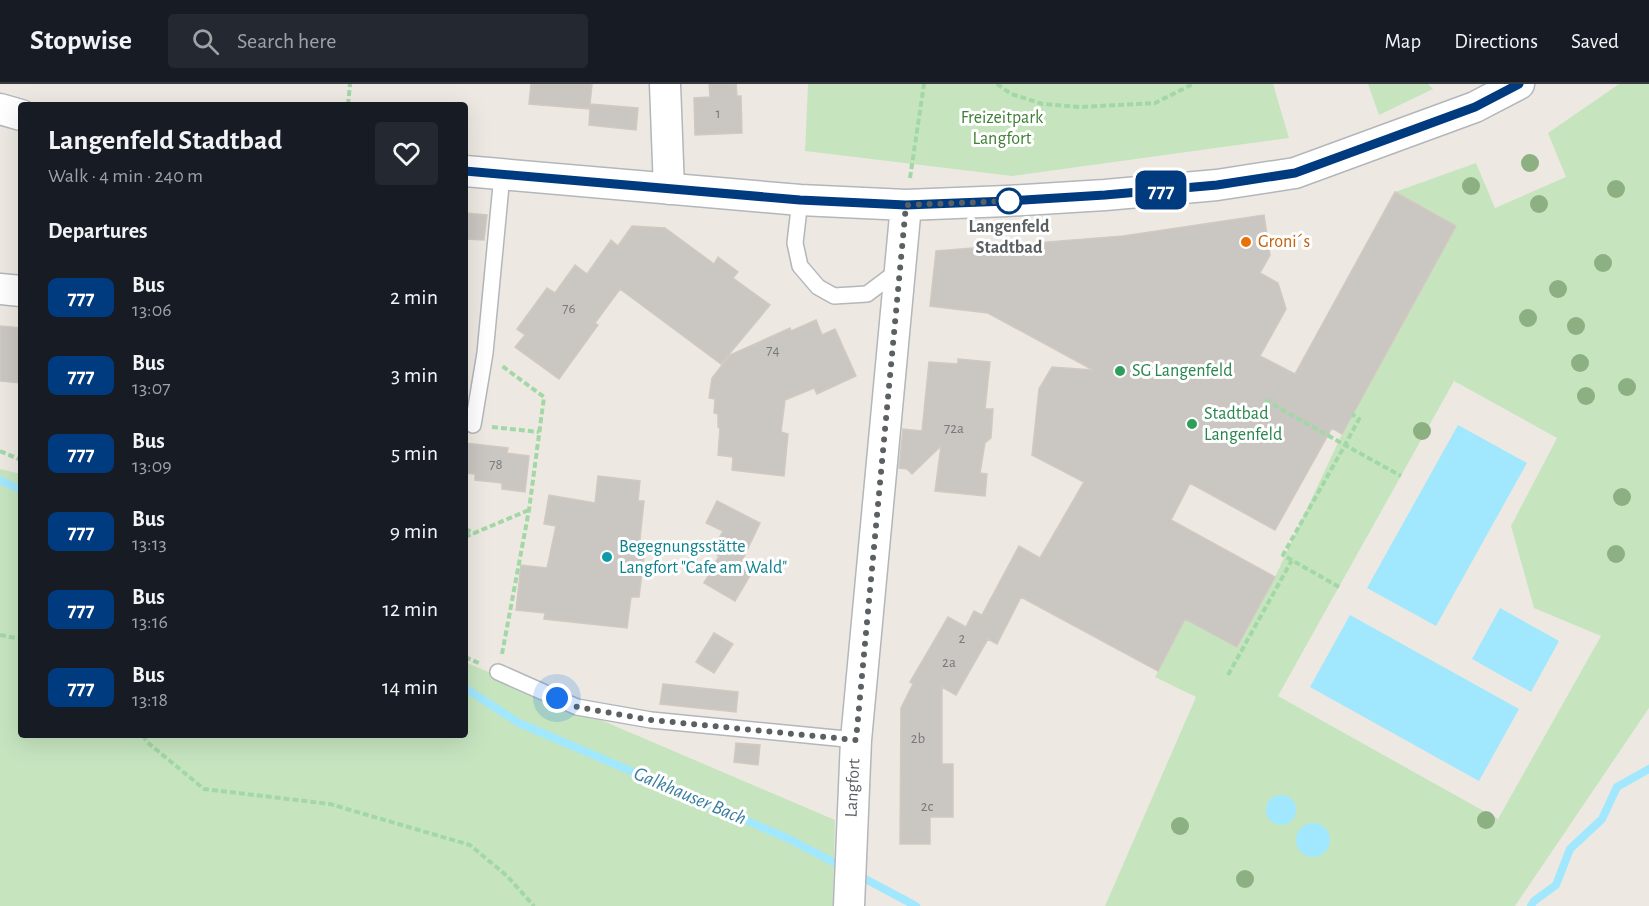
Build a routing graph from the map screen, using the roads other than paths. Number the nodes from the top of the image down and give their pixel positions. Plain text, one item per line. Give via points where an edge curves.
1 (665, 84) edge
2 (1519, 84) edge
3 (0, 109) edge
4 (18, 114) edge
5 (468, 171) edge
6 (502, 175) junction
7 (669, 189) junction
8 (800, 200) junction
9 (906, 205) junction
10 (899, 270) junction
11 (0, 289) edge
12 (18, 291) edge
13 (473, 425) road end
14 (498, 672) road end
15 (856, 740) junction
16 (849, 906) edge

1 - 7 street
2 - 9 street via 1475,107 1295,173 1105,195
3 - 4 street
5 - 6 street
6 - 7 street
6 - 13 lane
7 - 8 street
8 - 9 street
8 - 10 lane via 795,243 800,266 818,287 834,296 867,294
9 - 10 street, Langfort
10 - 15 street, Langfort
11 - 12 street
14 - 15 lane via 577,707 651,720
15 - 16 street, Langfort

